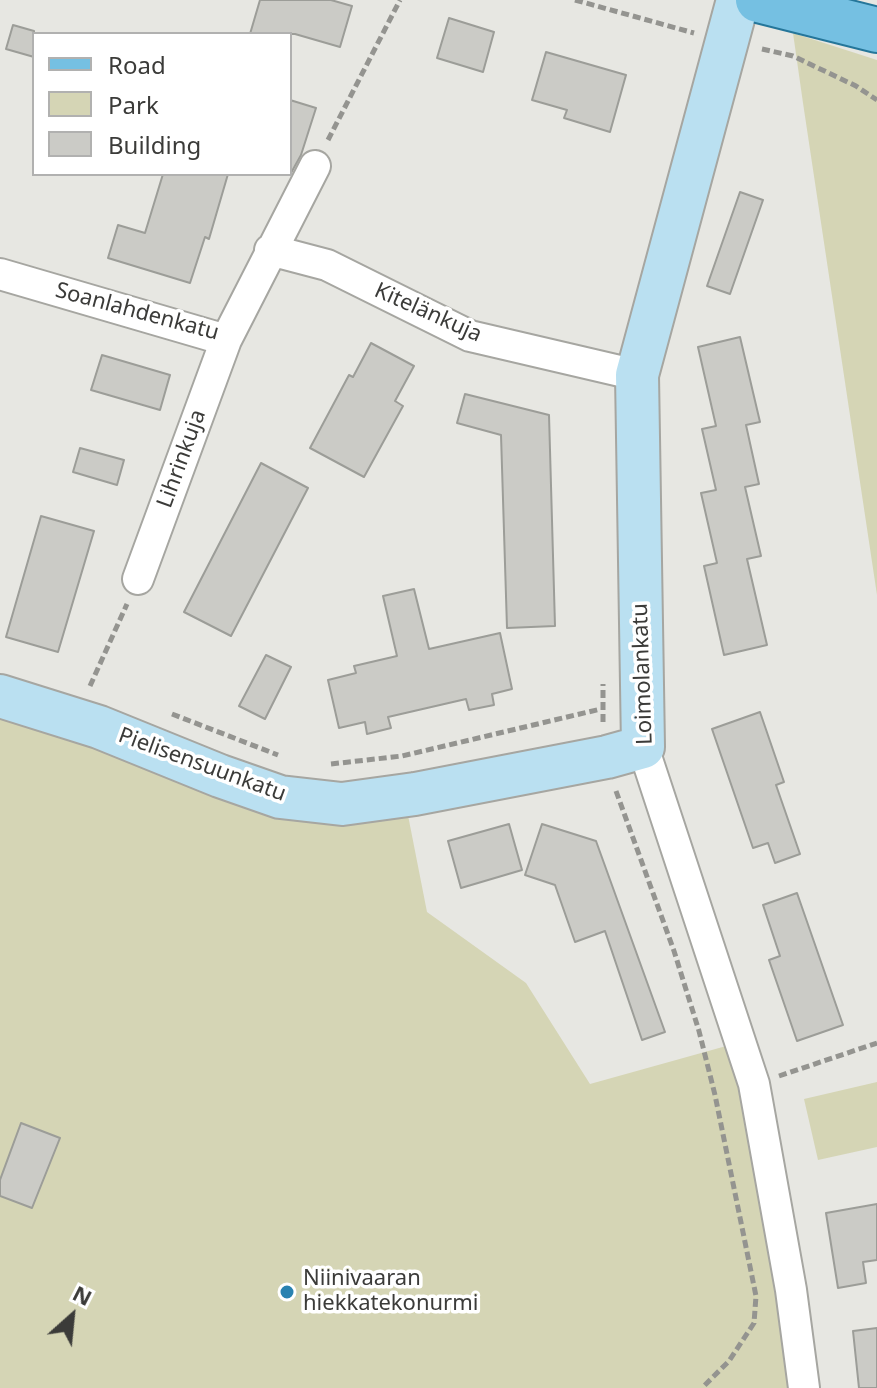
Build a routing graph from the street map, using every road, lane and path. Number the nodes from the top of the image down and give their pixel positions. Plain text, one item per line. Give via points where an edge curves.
1 (400, 0) edge
2 (738, 0) edge
3 (758, 0) edge
4 (877, 30) edge
5 (315, 166) joint
6 (270, 250) junction
7 (0, 274) edge
8 (226, 340) junction
9 (637, 375) junction
10 (138, 579) joint
11 (100, 693) dead end
12 (0, 696) edge
13 (601, 709) dead end
14 (163, 711) dead end
15 (643, 747) junction
16 (292, 760) dead end
17 (318, 763) dead end
18 (877, 1043) edge
19 (780, 1076) dead end
20 (754, 1323) dead end
21 (702, 1388) edge
22 (804, 1388) edge

1 - 5 path
2 - 9 street, Loimolankatu
3 - 4 main road
5 - 6 street, Soanlahdenkatu
6 - 8 street, Soanlahdenkatu
6 - 9 street, Kitelänkuja via 327,265 470,336
7 - 8 street, Soanlahdenkatu
8 - 10 street, Lihrinkuja
9 - 15 street, Loimolankatu
10 - 11 path via 88,691
12 - 15 street, Pielisensuunkatu via 99,727 280,797 342,804
13 - 17 path via 402,756
14 - 16 path
15 - 22 street, Loimolankatu via 754,1084
18 - 19 path
20 - 21 path via 729,1361

